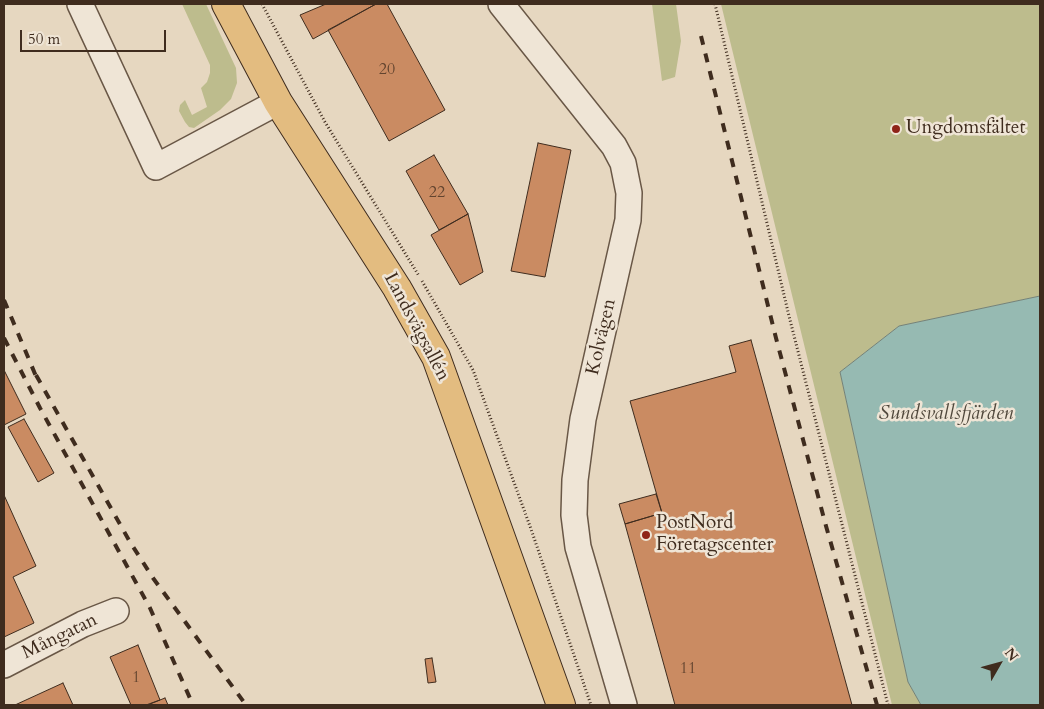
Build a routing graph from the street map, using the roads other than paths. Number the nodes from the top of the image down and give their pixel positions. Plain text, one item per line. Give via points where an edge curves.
1 (80, 4) edge
2 (226, 4) edge
3 (501, 4) edge
4 (278, 102) junction
5 (116, 611) dead end
6 (4, 665) edge
7 (561, 705) edge
8 (624, 705) edge

1 - 4 street via 156,167
2 - 4 main road, Landsvägsallén
3 - 8 street, Kolvägen via 614,146 623,163 629,194 628,220 583,419 574,515 578,547
4 - 7 main road, Landsvägsallén via 393,280 436,357
5 - 6 street, Mångatan via 83,624

